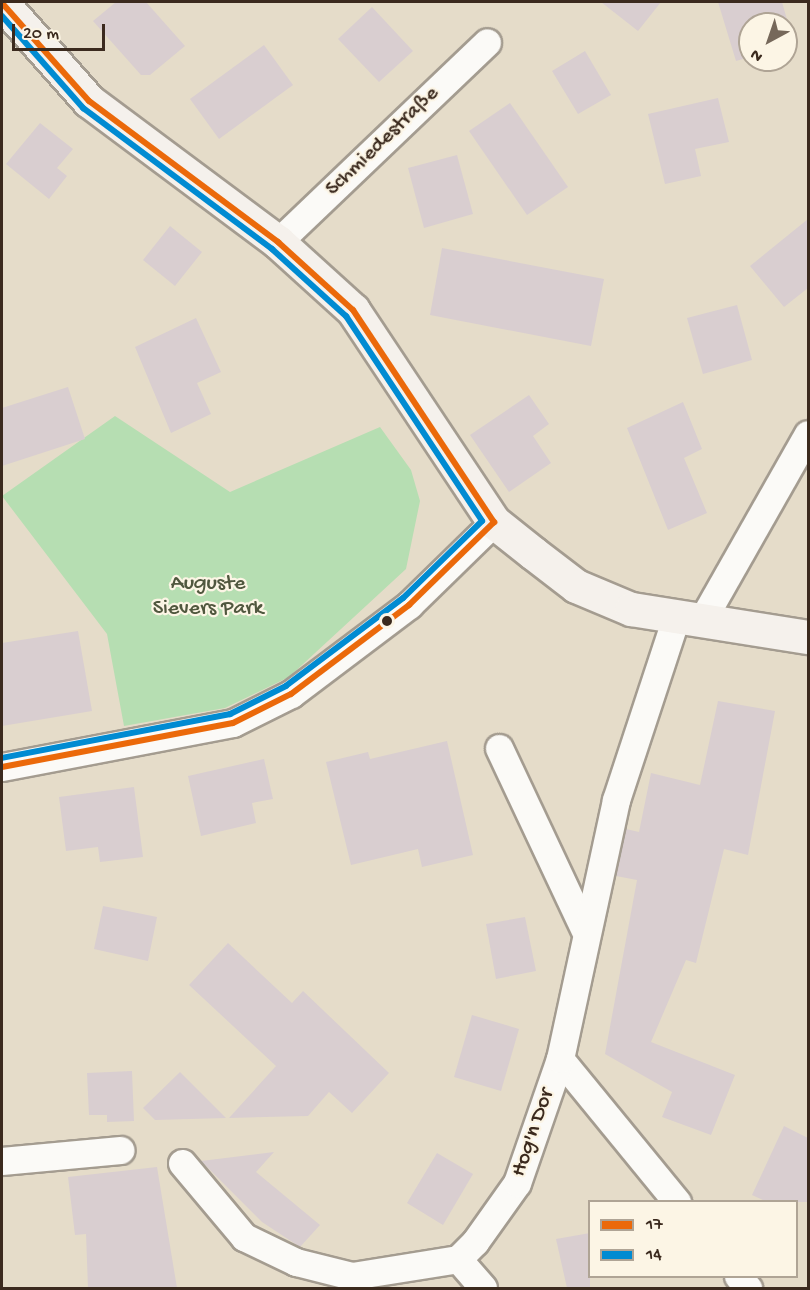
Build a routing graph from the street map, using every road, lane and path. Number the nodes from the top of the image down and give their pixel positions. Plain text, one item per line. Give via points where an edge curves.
1 (2, 3) edge
2 (487, 42) dead end
3 (278, 242) junction
4 (808, 434) edge
5 (494, 522) junction
6 (688, 620) junction
7 (808, 637) edge
8 (499, 748) dead end
9 (2, 767) edge
10 (584, 929) junction
11 (560, 1059) junction
12 (120, 1150) dead end
13 (2, 1161) edge
14 (182, 1163) dead end
15 (675, 1200) edge
16 (458, 1259) junction
17 (483, 1288) edge

1 - 3 street via 88,101
2 - 3 street, Schmiedestraße
3 - 5 street via 353,310
4 - 6 street, Hog'n Dor
5 - 6 street via 576,586 631,609
5 - 9 street via 409,605 291,694 233,723
6 - 7 street
6 - 10 street, Hog'n Dor via 616,800
8 - 10 street
10 - 11 street, Hog'n Dor
11 - 15 street, Hog'n Dor
11 - 16 street, Hog'n Dor via 517,1183
12 - 13 street
14 - 16 street via 244,1237 296,1263 352,1276
16 - 17 street

